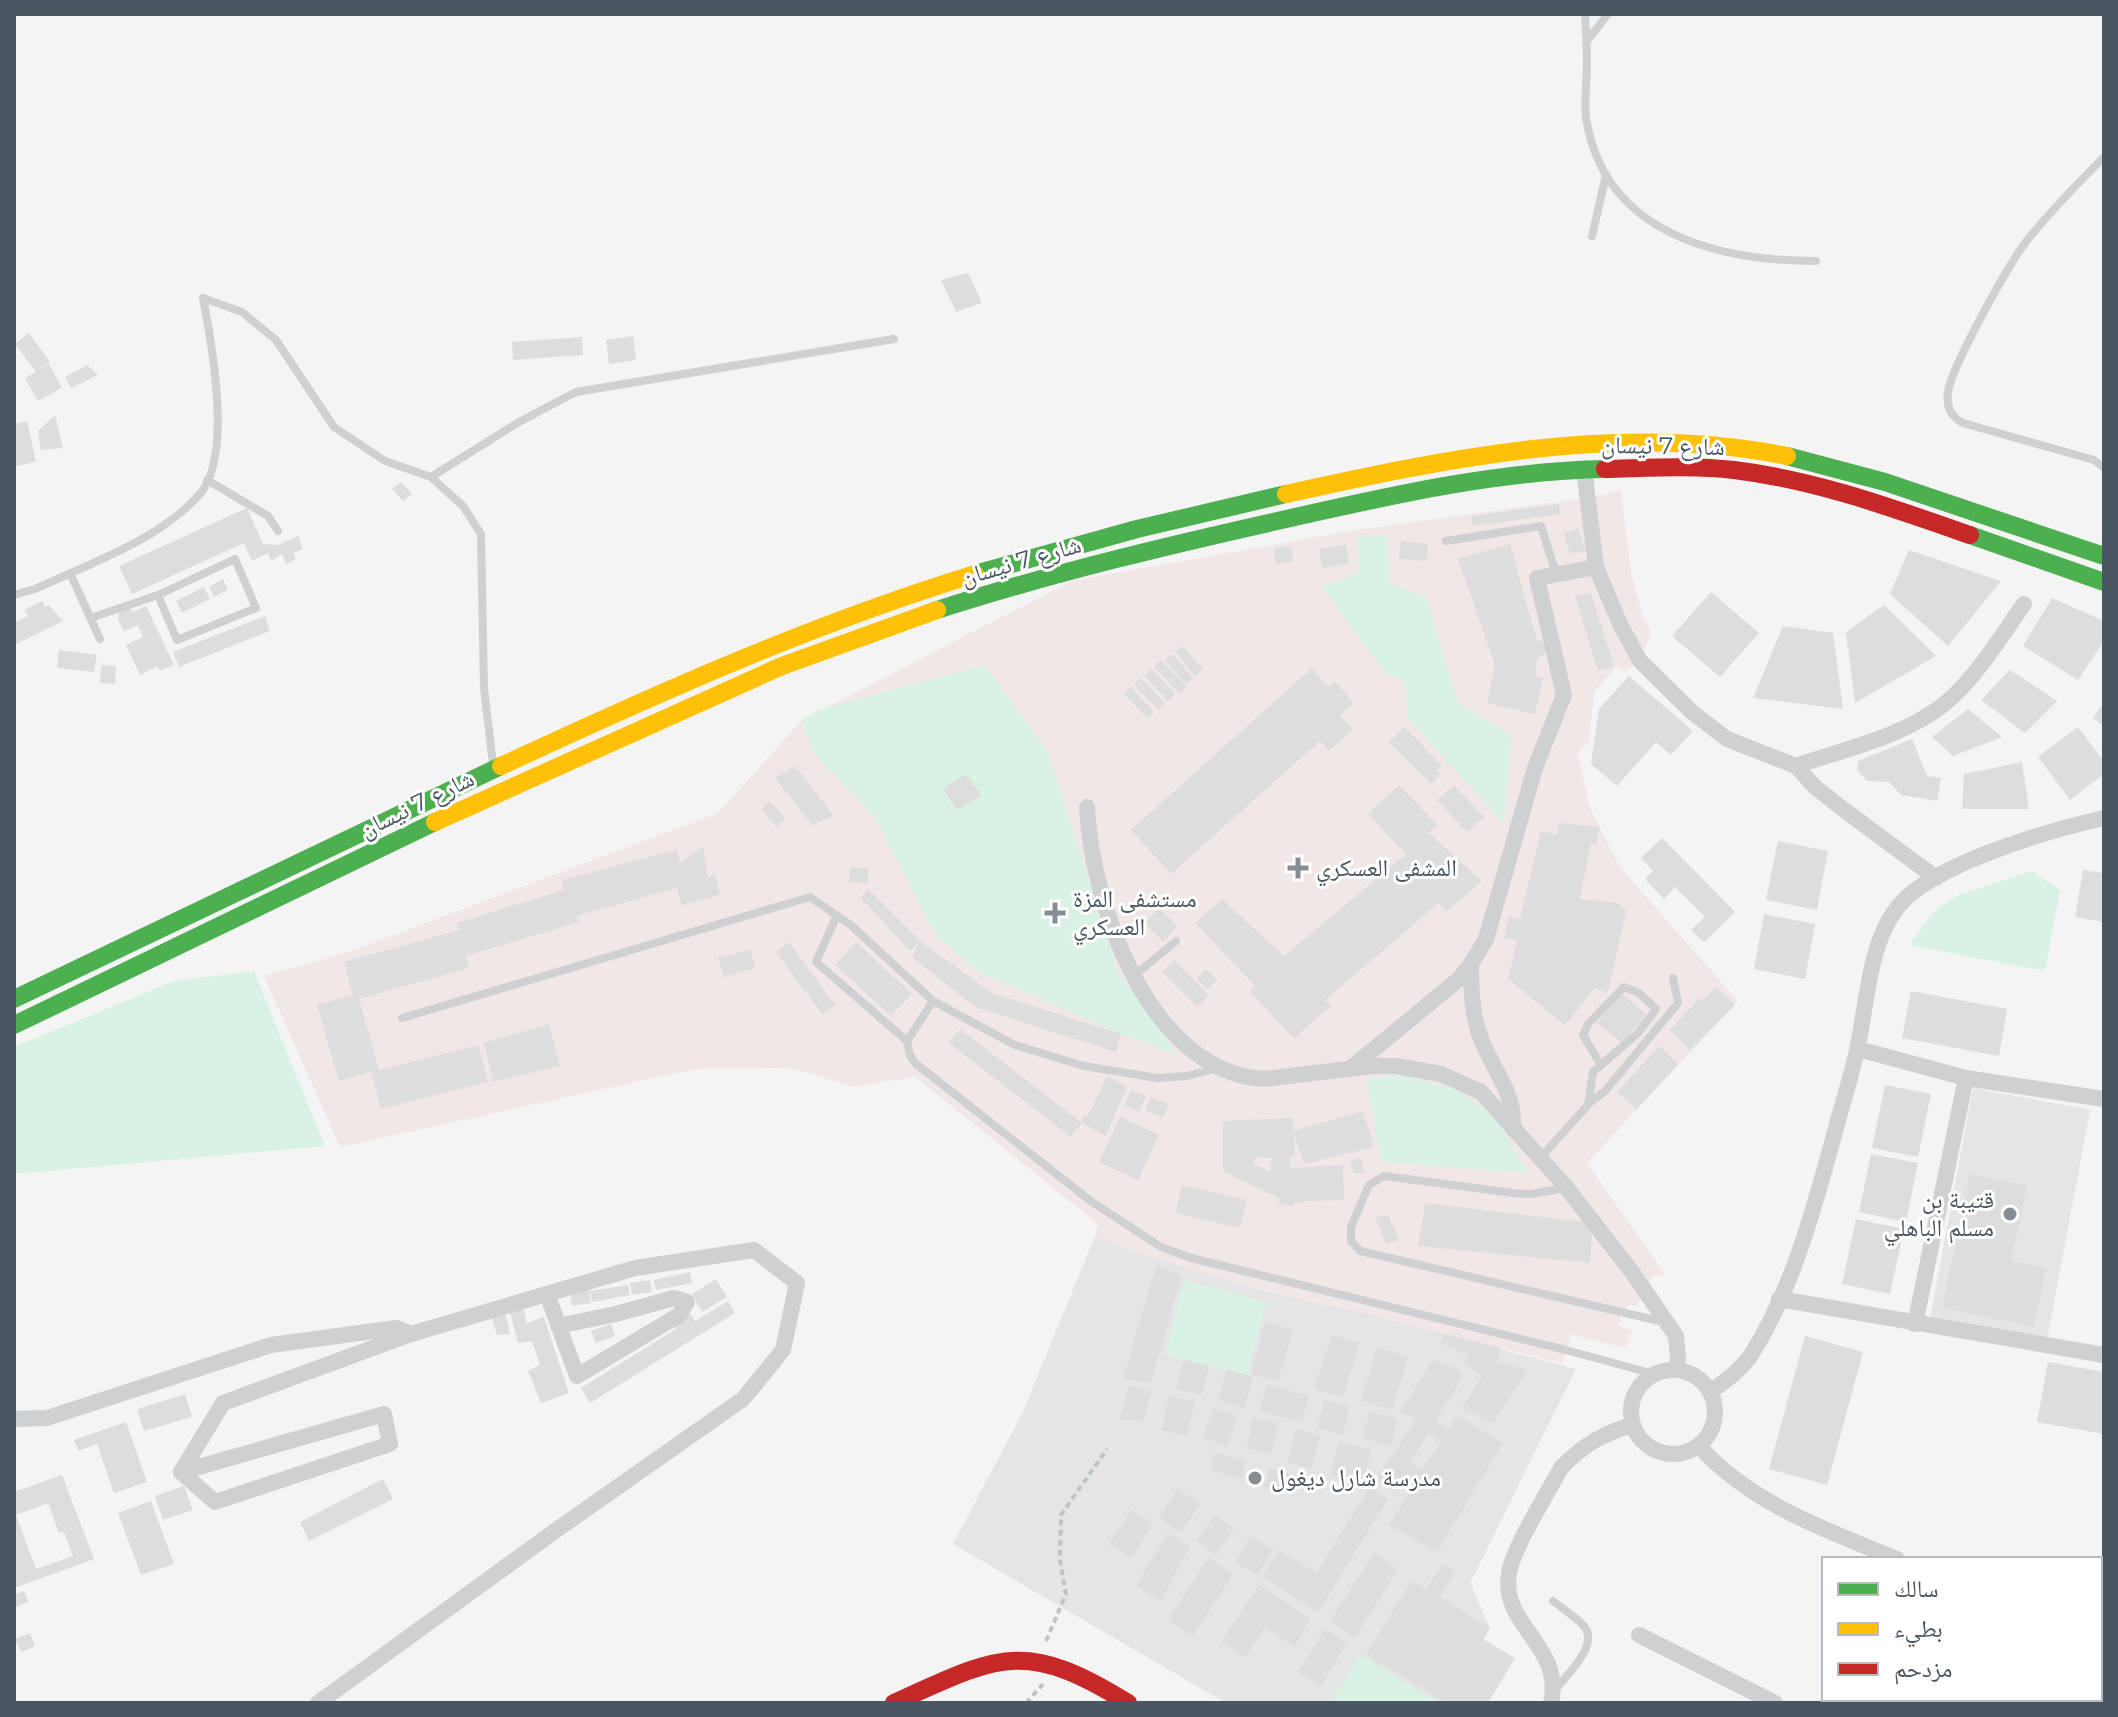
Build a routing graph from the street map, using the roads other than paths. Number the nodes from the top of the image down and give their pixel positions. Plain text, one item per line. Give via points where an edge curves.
1 (1585, 14) edge
2 (1608, 14) edge
3 (1587, 42) junction
4 (2104, 157) edge
5 (1606, 175) junction
6 (1592, 236) dead end
7 (1816, 261) dead end
8 (894, 339) dead end
9 (2104, 468) edge
10 (1584, 469) junction
11 (431, 477) junction
12 (207, 480) junction
13 (278, 531) dead end
14 (1446, 541) dead end
15 (2104, 556) edge
16 (1596, 567) junction
17 (70, 573) junction
18 (1557, 574) junction
19 (2104, 582) edge
20 (14, 595) edge
21 (158, 595) junction
22 (2024, 604) dead end
23 (91, 618) junction
24 (100, 639) dead end
25 (1796, 766) junction
26 (494, 768) junction
27 (497, 792) junction
28 (1087, 807) dead end
29 (2104, 818) edge
30 (1936, 878) junction
31 (837, 915) junction
32 (1176, 941) dead end
33 (1471, 964) junction
34 (1133, 977) junction
35 (1673, 978) dead end
36 (14, 999) edge
37 (933, 1001) junction
38 (402, 1018) dead end
39 (14, 1025) edge
40 (907, 1041) junction
41 (1858, 1049) junction
42 (1601, 1065) junction
43 (1217, 1068) junction
44 (1350, 1069) junction
45 (1966, 1078) junction
46 (2104, 1099) edge
47 (1588, 1105) junction
48 (1513, 1129) junction
49 (1540, 1158) junction
50 (1566, 1187) junction
51 (547, 1294) junction
52 (1779, 1299) junction
53 (1668, 1323) junction
54 (1915, 1324) junction
55 (558, 1326) junction
56 (411, 1334) junction
57 (2104, 1355) edge
58 (1677, 1369) junction
59 (1654, 1374) junction
60 (1711, 1391) junction
61 (14, 1419) edge
62 (1633, 1425) junction
63 (1699, 1446) junction
64 (181, 1472) junction
65 (1892, 1557) edge
66 (1553, 1601) dead end
67 (1639, 1635) dead end
68 (1552, 1698) edge
69 (318, 1703) edge
70 (894, 1703) edge
71 (1128, 1703) edge
72 (1775, 1703) edge

1 - 3 lane
2 - 3 lane
3 - 5 lane via 1586,120
4 - 9 lane via 2026,242 1978,325 1948,399 1952,414 1963,423 2094,460
5 - 6 lane
5 - 7 lane via 1644,217 1683,239 1750,259
8 - 11 lane via 576,392
10 - 16 street
10 - 19 main road, شارع 7 نيسان via 1690,467 1816,484
10 - 27 main road, شارع 7 نيسان via 1498,476 1371,500 1154,548 1002,589 782,666
11 - 12 lane via 385,461 334,427 276,340 242,312 203,298 218,386 215,459
11 - 26 lane via 463,506 481,534 484,688
12 - 13 lane via 268,516
12 - 17 lane via 202,493 160,530
14 - 18 lane via 1541,526
15 - 26 main road, شارع 7 نيسان via 1865,475 1780,454 1693,444 1602,442 1494,453 1148,525 995,567 773,644
16 - 18 street
16 - 25 street via 1640,661 1727,739
17 - 20 lane
17 - 23 lane
18 - 33 street via 1537,578 1564,695 1535,768 1491,925
21 - 21 lane via 235,559 256,608 177,640
21 - 23 lane
22 - 25 street via 1944,704 1907,727
23 - 24 lane
25 - 30 street via 1815,787
26 - 27 lane
26 - 36 main road, شارع 7 نيسان
27 - 39 main road, شارع 7 نيسان
28 - 34 street via 1092,856
29 - 30 street via 2004,847
30 - 41 street via 1904,901 1882,933
31 - 37 lane
31 - 38 lane via 810,897
31 - 40 lane via 816,962
32 - 34 lane
33 - 44 street
33 - 48 street via 1477,1027 1509,1093
34 - 43 street via 1183,1042
35 - 47 lane via 1678,1003
37 - 40 lane
37 - 43 lane via 1015,1045 1084,1066 1157,1078
40 - 59 lane via 922,1069 1092,1202 1174,1253
41 - 45 street
41 - 52 street via 1814,1208
42 - 42 lane via 1656,1009 1639,993 1624,987 1588,1024 1583,1035
42 - 47 lane via 1593,1072
43 - 44 street via 1264,1079
44 - 48 street via 1396,1066 1441,1074 1481,1092
45 - 46 street
45 - 54 street
47 - 49 lane
48 - 49 street
49 - 50 street
50 - 53 street
50 - 53 lane via 1513,1193 1384,1176 1369,1185 1351,1227 1351,1241 1360,1251
51 - 55 street
51 - 56 street
51 - 69 street via 635,1268 754,1250 797,1283 783,1350 743,1399
52 - 54 street
52 - 60 street via 1751,1355
53 - 58 street via 1678,1347
54 - 57 street
55 - 55 street via 577,1376 679,1315 687,1302 674,1298
56 - 61 street via 396,1328 271,1345 47,1418
56 - 64 street via 223,1403
58 - 59 street
58 - 60 street via 1702,1380
59 - 62 street via 1632,1401
60 - 63 street via 1716,1416
62 - 63 street via 1638,1437 1660,1452 1674,1454
62 - 68 street via 1601,1436 1561,1468 1511,1563 1511,1602 1547,1658 1554,1681
63 - 65 street via 1731,1478 1769,1503
64 - 64 street via 215,1502 390,1444 384,1414
66 - 68 lane via 1584,1626 1588,1637 1586,1649
67 - 72 street
70 - 71 main road via 985,1664 1011,1661 1037,1662 1085,1677

